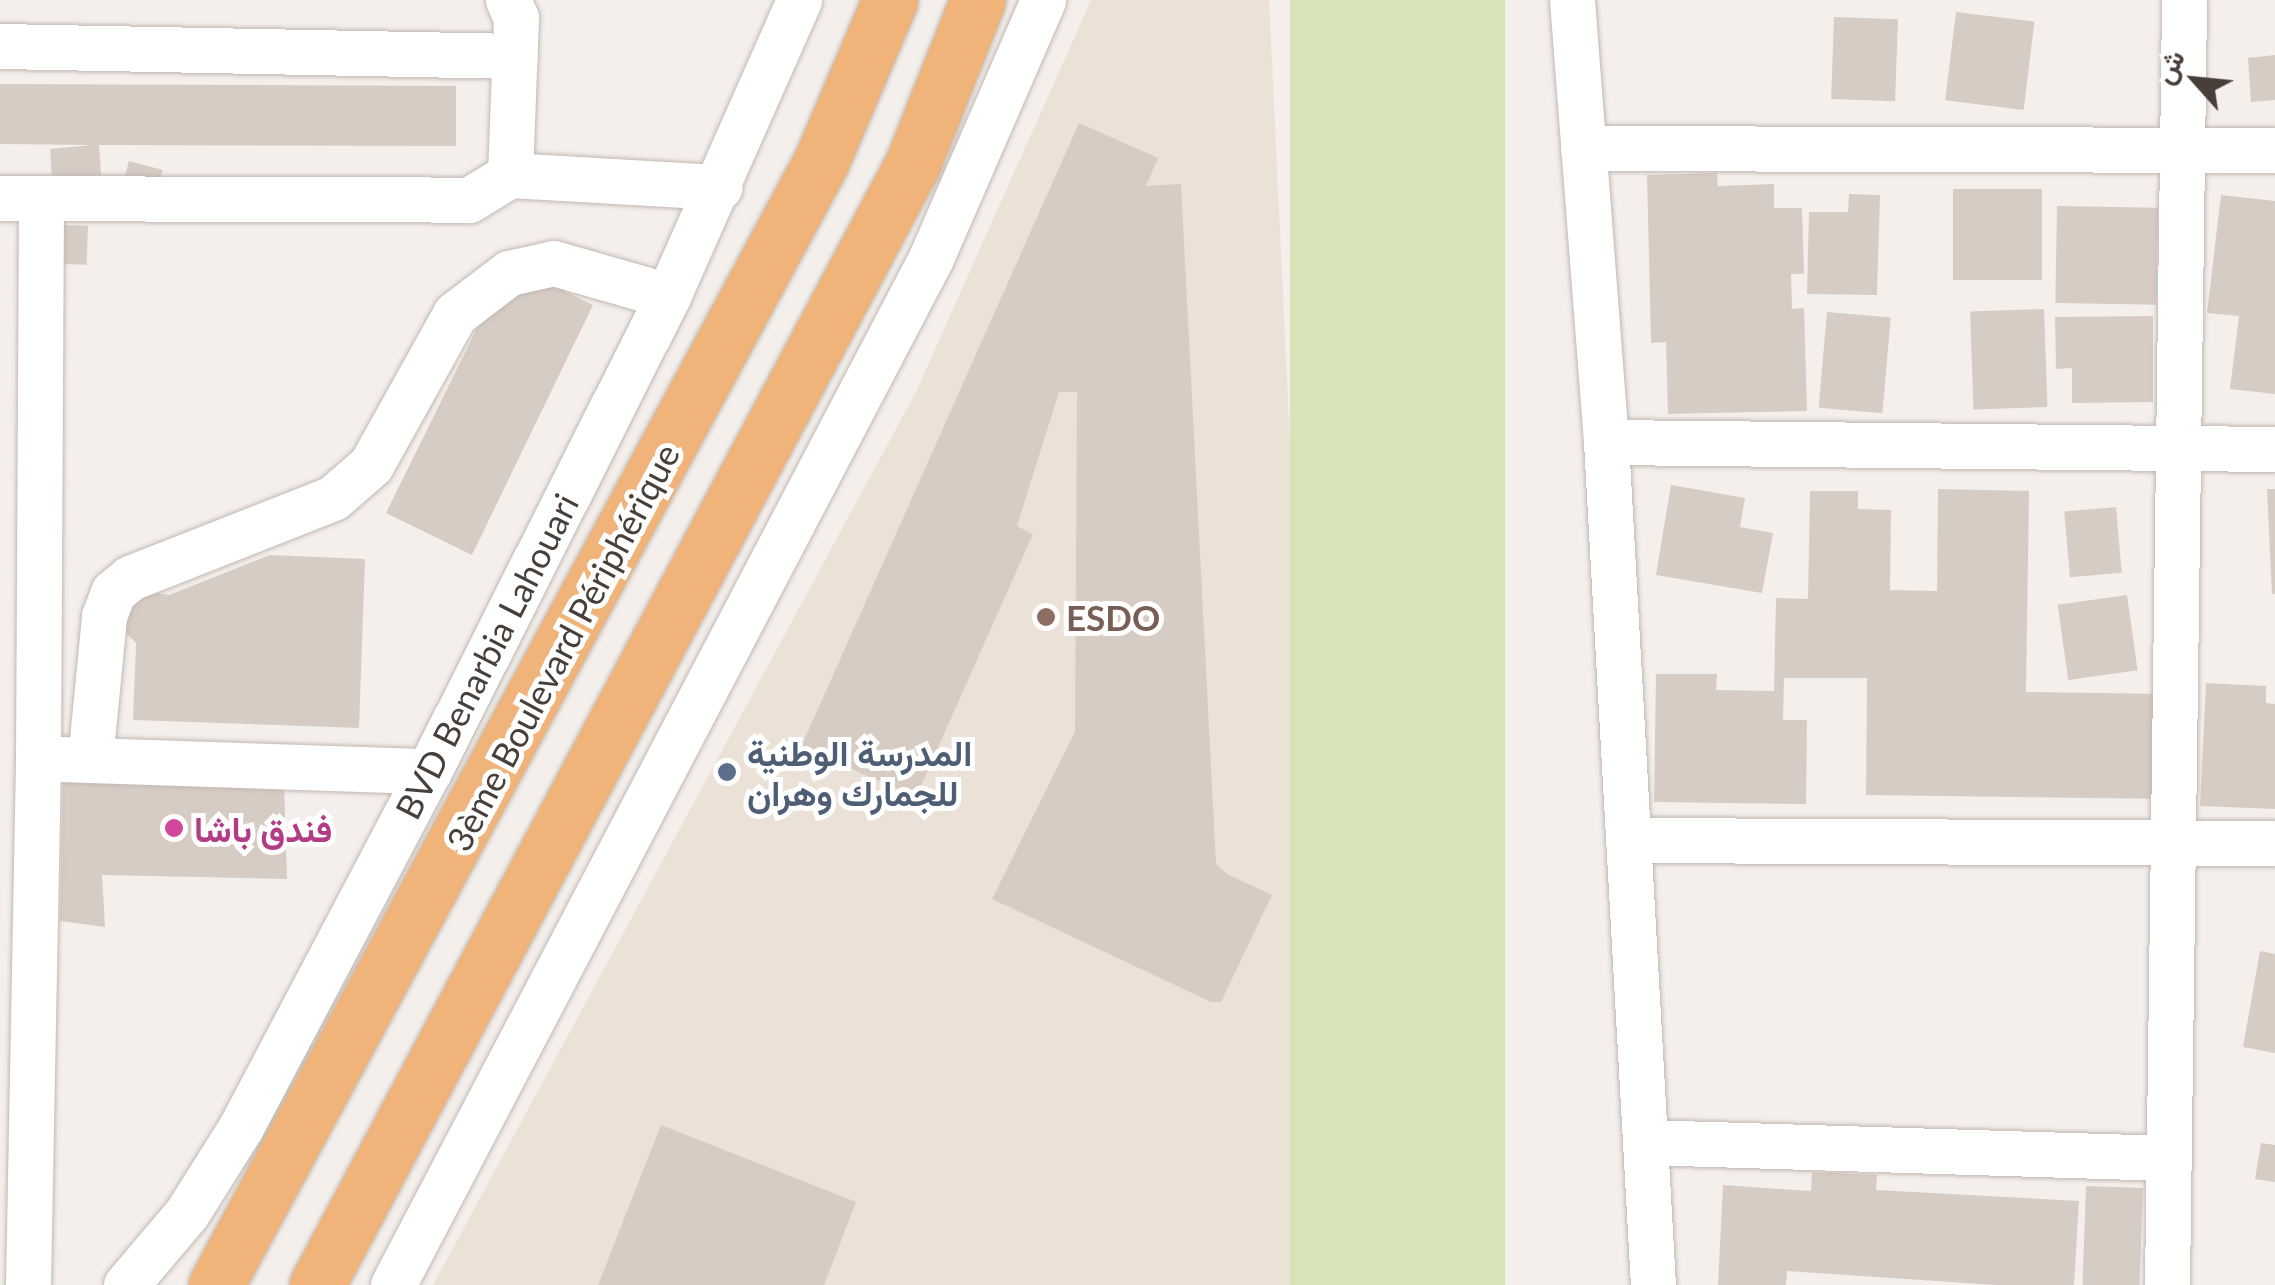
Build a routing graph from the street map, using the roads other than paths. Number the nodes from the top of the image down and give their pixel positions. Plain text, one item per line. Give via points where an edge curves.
1 (508, 0) edge
2 (799, 0) edge
3 (890, 0) edge
4 (978, 0) edge
5 (1043, 0) edge
6 (1572, 0) edge
7 (2184, 0) edge
8 (0, 46) edge
9 (515, 56) junction
10 (1583, 148) junction
11 (2182, 149) junction
12 (2275, 150) edge
13 (510, 175) junction
14 (720, 187) junction
15 (20, 198) edge
16 (668, 296) junction
17 (1606, 442) junction
18 (2178, 448) junction
19 (2275, 449) edge
20 (38, 758) junction
21 (90, 760) junction
22 (429, 771) junction
23 (1628, 840) junction
24 (2275, 842) edge
25 (2173, 843) junction
26 (1645, 1142) junction
27 (2169, 1158) junction
28 (227, 1265) edge
29 (28, 1285) edge
30 (126, 1285) edge
31 (189, 1285) edge
32 (316, 1285) edge
33 (393, 1285) edge
34 (1653, 1285) edge
35 (2167, 1285) edge

1 - 9 street via 516,18
2 - 14 street, BVD Benarbia Lahouari
3 - 28 highway, 3ème Boulevard Périphérique via 822,162
4 - 32 highway via 913,163
5 - 33 street via 932,258
6 - 10 street
7 - 11 street
8 - 9 street
9 - 13 street
10 - 11 street
10 - 17 street
11 - 12 street
11 - 18 street
13 - 14 street
13 - 15 street via 469,200
14 - 16 street, BVD Benarbia Lahouari
15 - 20 street
16 - 21 street via 554,263 509,274 455,314 371,465 333,498 130,578 113,592 104,616
16 - 22 street, BVD Benarbia Lahouari
17 - 18 street
17 - 23 street
18 - 19 street
18 - 25 street
20 - 21 street
20 - 29 street
21 - 22 street
22 - 30 street, BVD Benarbia Lahouari via 241,1127 187,1214
23 - 25 street
23 - 26 street
24 - 25 street
25 - 27 street
26 - 27 street
26 - 34 street
27 - 35 street
28 - 31 street

